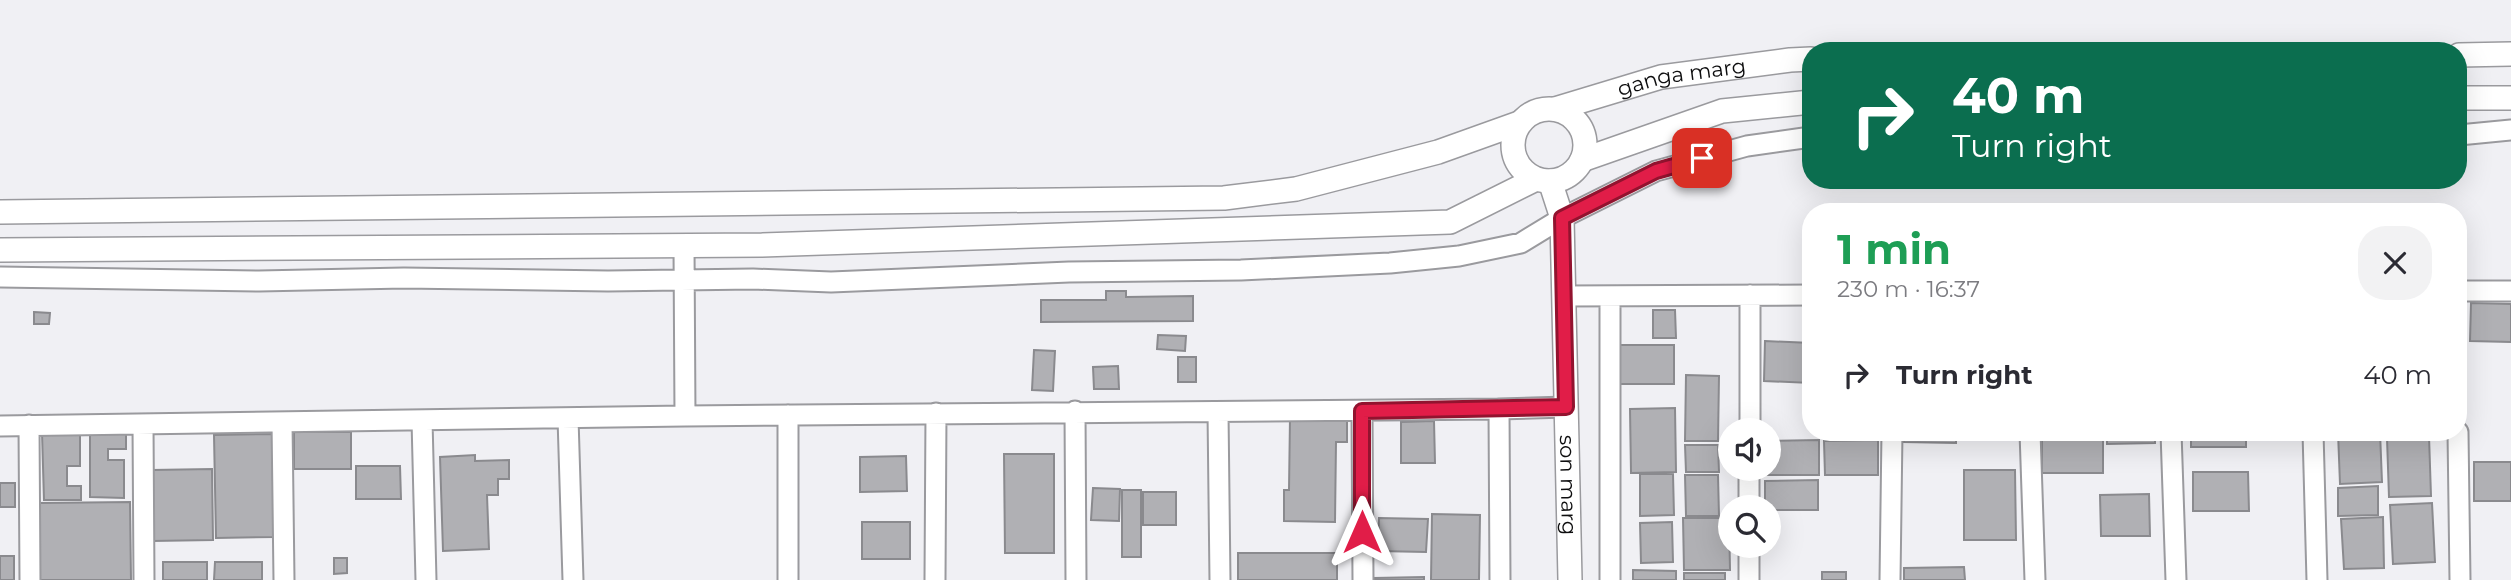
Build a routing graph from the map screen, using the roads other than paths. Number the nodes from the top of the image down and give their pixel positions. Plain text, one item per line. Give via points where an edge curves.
1 (2511, 54) edge
2 (2467, 55) edge
3 (1802, 60) edge
4 (2467, 98) edge
5 (2511, 98) edge
6 (1802, 103) edge
7 (1555, 109) junction
8 (1519, 123) junction
9 (2511, 130) edge
10 (2467, 134) edge
11 (1802, 138) edge
12 (1582, 160) junction
13 (1543, 180) junction
14 (0, 212) edge
15 (1562, 218) junction
16 (684, 246) junction
17 (0, 250) edge
18 (0, 277) edge
19 (686, 280) junction
20 (2467, 291) edge
21 (2511, 291) edge
22 (1750, 295) junction
23 (1802, 295) edge
24 (1563, 296) junction
25 (1610, 296) junction
26 (1566, 407) junction
27 (1499, 409) junction
28 (1075, 411) junction
29 (1362, 411) junction
30 (1218, 412) junction
31 (936, 413) junction
32 (788, 415) junction
33 (685, 416) junction
34 (568, 418) junction
35 (1749, 418) edge
36 (422, 420) junction
37 (282, 422) junction
38 (143, 424) junction
39 (29, 425) junction
40 (0, 426) edge
41 (1892, 441) edge
42 (2030, 441) edge
43 (2171, 441) edge
44 (2313, 441) edge
45 (2458, 441) edge
46 (1749, 558) edge
47 (30, 580) edge
48 (144, 580) edge
49 (285, 580) edge
50 (426, 580) edge
51 (573, 580) edge
52 (788, 580) edge
53 (935, 580) edge
54 (1076, 580) edge
55 (1220, 580) edge
56 (1363, 580) edge
57 (1500, 580) edge
58 (1570, 580) edge
59 (1610, 580) edge
60 (1749, 580) edge
61 (1890, 580) edge
62 (2035, 580) edge
63 (2176, 580) edge
64 (2316, 580) edge
65 (2460, 580) edge

1 - 2 street
3 - 7 street, ganga marg via 1661,77
4 - 5 street
6 - 12 street, ganga marg via 1722,111
7 - 8 street via 1529,114
7 - 12 street via 1578,122 1586,148
8 - 13 street via 1513,135 1516,162
8 - 14 street via 1438,152 1296,189 1224,198
9 - 10 street
11 - 15 street via 1747,146 1656,171
12 - 13 street via 1563,179
13 - 15 street, son marg
13 - 16 street via 1450,222
15 - 19 street via 1521,243 1390,263 831,282
15 - 24 street, son marg
16 - 17 street
16 - 19 street
18 - 19 street
19 - 33 street
20 - 21 street
22 - 23 street
22 - 25 street
22 - 35 street
24 - 25 street
24 - 26 street, son marg
25 - 59 street
26 - 27 street
26 - 58 street, son marg
27 - 29 street
27 - 57 street
28 - 30 street
28 - 31 street
28 - 54 street
29 - 30 street
29 - 56 street
30 - 55 street
31 - 32 street
31 - 53 street
32 - 33 street
32 - 52 street
33 - 34 street
34 - 36 street
34 - 51 street
36 - 37 street
36 - 50 street
37 - 38 street
37 - 49 street
38 - 39 street
38 - 48 street
39 - 40 street
39 - 47 street
41 - 61 street
42 - 62 street
43 - 63 street
44 - 64 street
45 - 65 street
46 - 60 street

